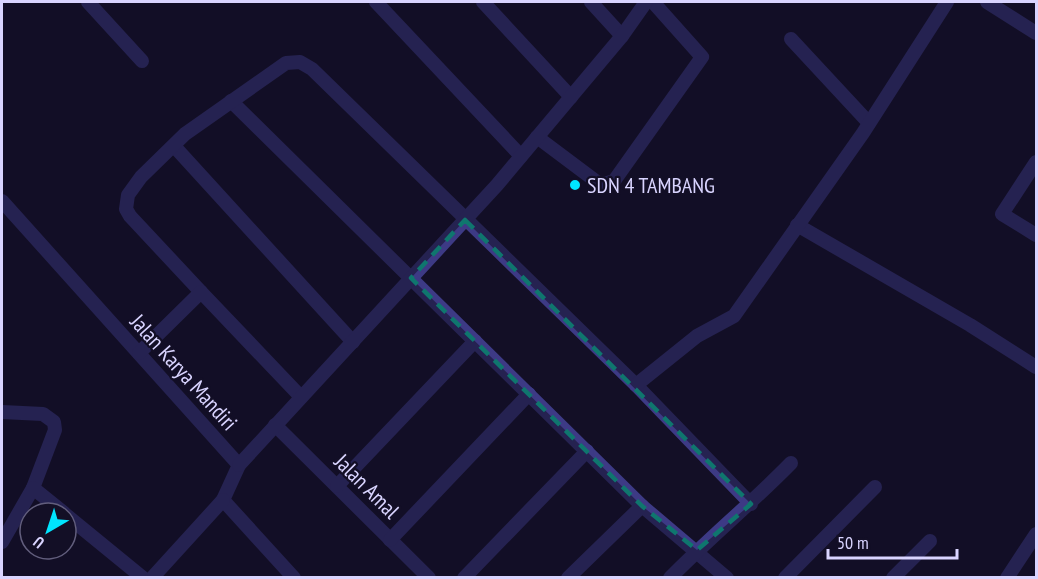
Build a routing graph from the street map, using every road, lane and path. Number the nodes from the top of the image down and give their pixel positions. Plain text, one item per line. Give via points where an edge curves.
1 (88, 2) edge
2 (483, 2) edge
3 (591, 2) edge
4 (646, 2) edge
5 (653, 2) edge
6 (947, 2) edge
7 (987, 2) edge
8 (384, 4) edge
9 (1036, 33) edge
10 (622, 36) junction
11 (791, 39) dead end
12 (142, 61) dead end
13 (571, 97) junction
14 (231, 100) junction
15 (870, 123) junction
16 (537, 137) junction
17 (174, 146) junction
18 (521, 156) junction
19 (1036, 162) edge
20 (2, 201) edge
21 (465, 220) junction
22 (797, 225) junction
23 (1036, 235) edge
24 (411, 278) junction
25 (201, 292) junction
26 (475, 340) junction
27 (352, 342) junction
28 (139, 354) junction
29 (1036, 367) edge
30 (636, 385) junction
31 (529, 394) junction
32 (301, 397) junction
33 (2, 412) edge
34 (275, 425) junction
35 (587, 451) junction
36 (791, 463) dead end
37 (239, 465) junction
38 (337, 486) junction
39 (874, 487) dead end
40 (33, 488) junction
41 (223, 500) junction
42 (49, 501) edge
43 (751, 504) junction
44 (642, 506) junction
45 (78, 523) edge
46 (1036, 534) edge
47 (3, 538) edge
48 (390, 540) junction
49 (930, 541) dead end
50 (697, 550) junction
51 (153, 577) edge
52 (294, 578) edge
53 (429, 578) edge
54 (464, 578) edge
55 (568, 578) edge
56 (670, 578) edge
57 (727, 578) edge
58 (785, 578) edge
59 (893, 578) edge
60 (1007, 578) edge

1 - 12 street
2 - 13 street
3 - 10 street
4 - 10 street
5 - 16 street via 702,57 614,181 601,185
6 - 15 street
7 - 9 street
8 - 18 street
10 - 13 street
11 - 15 street
13 - 16 street
14 - 17 street
14 - 21 street via 286,63 306,65
14 - 24 street
15 - 22 street
16 - 18 street
17 - 25 street via 134,185 126,209
17 - 27 street
18 - 21 street
19 - 23 street via 1002,214
20 - 28 street, Jalan Karya Mandiri
21 - 24 street
21 - 30 street
22 - 29 street
22 - 30 street via 734,316 697,336
24 - 26 street
24 - 27 street
25 - 28 street
25 - 32 street
26 - 31 street
26 - 38 street
27 - 32 street
28 - 37 street, Jalan Karya Mandiri
30 - 43 street
31 - 35 street
31 - 48 street
32 - 34 street
33 - 40 street via 43,414 54,422 55,430
34 - 37 street
34 - 38 street, Jalan Amal
35 - 44 street
35 - 54 street
36 - 43 street
37 - 41 street, Jalan Karya Mandiri
38 - 48 street, Jalan Amal
39 - 58 street
40 - 42 street
40 - 47 street
41 - 51 street, Jalan Karya Mandiri
41 - 52 street
43 - 50 street
44 - 50 street
44 - 55 street
45 - 51 street
46 - 60 street
48 - 53 street, Jalan Amal
49 - 59 street
50 - 56 street
50 - 57 street

